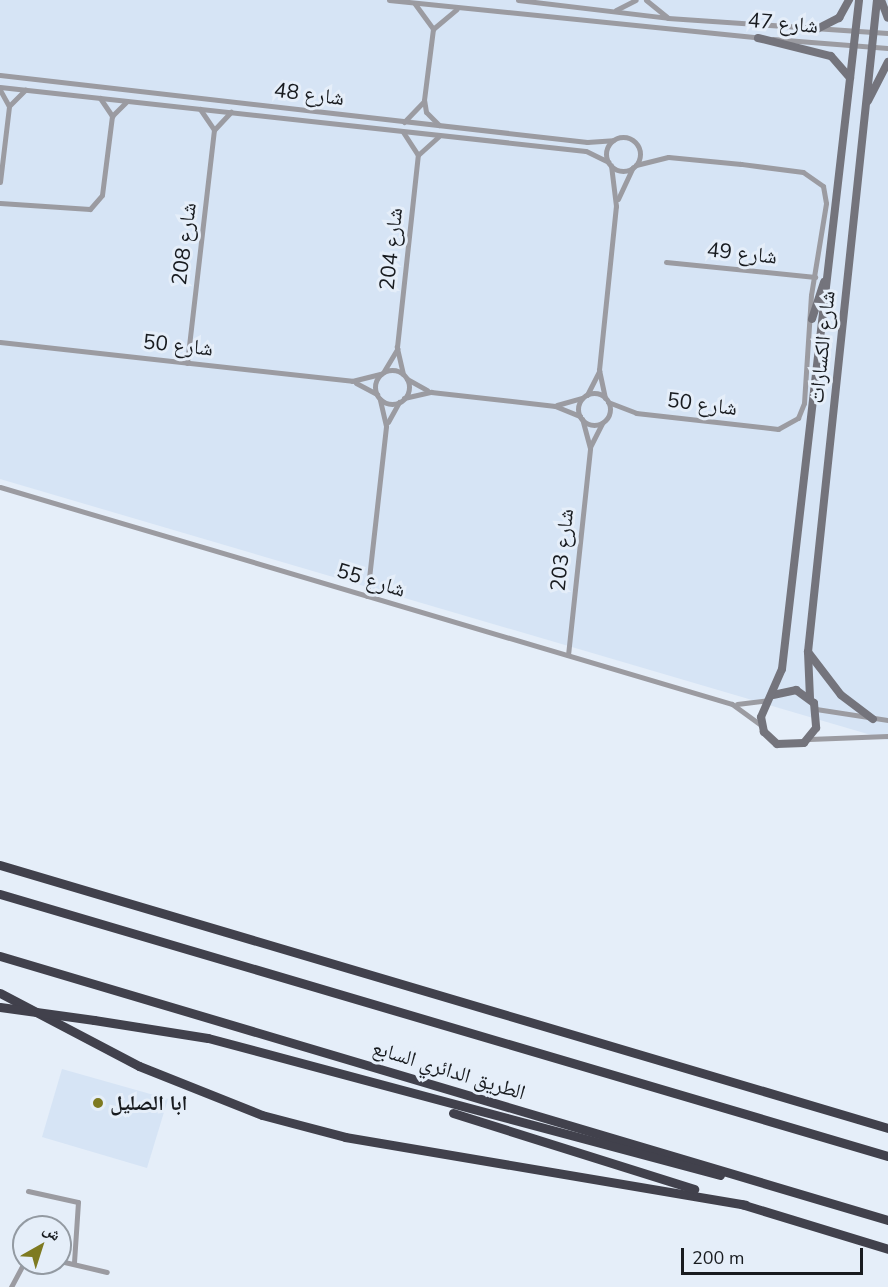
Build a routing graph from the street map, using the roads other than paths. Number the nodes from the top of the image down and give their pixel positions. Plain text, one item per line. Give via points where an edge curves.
1 (389, 0) edge
2 (518, 0) edge
3 (636, 0) edge
4 (646, 0) edge
5 (849, 0) edge
6 (860, 0) edge
7 (879, 0) edge
8 (414, 3) junction
9 (458, 8) junction
10 (613, 12) junction
11 (668, 18) junction
12 (888, 18) edge
13 (432, 29) junction
14 (817, 29) junction
15 (855, 32) junction
16 (874, 32) junction
17 (888, 33) edge
18 (758, 38) junction
19 (854, 46) junction
20 (872, 47) junction
21 (888, 48) edge
22 (888, 62) edge
23 (0, 75) edge
24 (851, 79) junction
25 (0, 89) edge
26 (25, 90) junction
27 (100, 98) junction
28 (424, 100) junction
29 (127, 101) junction
30 (9, 106) junction
31 (200, 108) junction
32 (865, 108) junction
33 (231, 112) junction
34 (112, 116) junction
35 (404, 122) junction
36 (440, 126) junction
37 (214, 130) junction
38 (400, 130) junction
39 (441, 135) junction
40 (613, 140) junction
41 (418, 155) junction
42 (610, 164) junction
43 (634, 166) junction
44 (0, 182) edge
45 (0, 203) edge
46 (616, 206) junction
47 (666, 262) dead end
48 (828, 269) junction
49 (815, 277) junction
50 (812, 319) junction
51 (0, 342) edge
52 (397, 347) junction
53 (187, 363) junction
54 (599, 370) junction
55 (383, 372) junction
56 (405, 377) junction
57 (352, 381) junction
58 (431, 392) junction
59 (585, 396) junction
60 (378, 397) junction
61 (401, 400) junction
62 (607, 400) junction
63 (555, 406) junction
64 (581, 418) junction
65 (602, 423) junction
66 (793, 423) joint
67 (386, 426) junction
68 (590, 448) junction
69 (0, 487) edge
70 (368, 596) junction
71 (808, 652) junction
72 (568, 655) junction
73 (770, 697) junction
74 (810, 698) junction
75 (732, 704) junction
76 (816, 709) junction
77 (873, 719) junction
78 (888, 720) edge
79 (762, 726) junction
80 (888, 736) edge
81 (809, 739) junction
82 (0, 865) edge
83 (0, 894) edge
84 (0, 956) edge
85 (0, 993) edge
86 (0, 1007) edge
87 (397, 1092) junction
88 (888, 1128) edge
89 (888, 1156) edge
90 (770, 1185) junction
91 (28, 1191) dead end
92 (745, 1205) junction
93 (888, 1220) edge
94 (888, 1249) edge
95 (74, 1262) joint
96 (107, 1272) dead end

1 - 8 street, شارع 47
2 - 10 street, شارع 47
3 - 10 street
4 - 11 street
5 - 14 street via 839,18
6 - 15 street, شارع الكسارات
7 - 12 street
7 - 16 street, شارع الكسارات
8 - 9 street, شارع 47
8 - 13 street
9 - 13 street
9 - 18 street, شارع 47
10 - 11 street, شارع 47
11 - 14 street, شارع 47
13 - 28 street
14 - 15 street, شارع 47
15 - 16 street, شارع 47
15 - 19 street, شارع الكسارات
16 - 17 street, شارع 47
16 - 20 street, شارع الكسارات
18 - 19 street, شارع 47
18 - 24 street via 831,56
19 - 20 street, شارع 47
19 - 24 street, شارع الكسارات
20 - 21 street, شارع 47
20 - 32 street, شارع الكسارات
22 - 32 street
23 - 35 street, شارع 48
24 - 48 street, شارع الكسارات
25 - 26 street, شارع 48
25 - 30 street, شارع 48
26 - 27 street, شارع 48
26 - 30 street
27 - 29 street, شارع 48
27 - 34 street
28 - 35 street
28 - 36 street via 426,112
29 - 31 street, شارع 48
29 - 34 street
30 - 44 street
31 - 33 street, شارع 48
31 - 37 street
32 - 71 street, شارع الكسارات
33 - 37 street
33 - 38 street, شارع 48
34 - 45 street via 102,195 90,209
35 - 36 street, شارع 48
36 - 40 street, شارع 48
37 - 53 street, شارع 208
38 - 39 street, شارع 48
38 - 41 street
39 - 41 street
39 - 42 street, شارع 48 via 586,151
40 - 42 street via 607,150
40 - 43 street via 635,142 640,154
41 - 52 street, شارع 204
42 - 43 street
42 - 46 street
43 - 46 street
43 - 49 street, شارع الكسارات via 679,158 804,172 818,179 826,203
46 - 54 street
47 - 49 street, شارع 49
48 - 50 street
48 - 73 street, شارع الكسارات via 782,669
49 - 50 street, شارع الكسارات
50 - 66 street, شارع الكسارات via 804,403
51 - 53 street, شارع 50
52 - 55 street, شارع 204
52 - 56 street, شارع 204
53 - 57 street, شارع 50
54 - 59 street
54 - 62 street
55 - 56 street
55 - 57 street, شارع 50
55 - 60 street, شارع 204
56 - 58 street
56 - 61 street
57 - 60 street, شارع 50
58 - 61 street
58 - 63 street
59 - 62 street, شارع 50
59 - 63 street
59 - 64 street
60 - 61 street, شارع 50
60 - 67 street
61 - 67 street
62 - 65 street, شارع 203 via 609,414
62 - 66 street, شارع 50 via 628,412 778,429
63 - 64 street
64 - 65 street
64 - 68 street, شارع 203
65 - 68 street, شارع 203
67 - 70 street
68 - 72 street, شارع 203
69 - 70 street, شارع 55
70 - 72 street, شارع 55
71 - 74 street, شارع الكسارات
71 - 77 street via 841,695
72 - 75 street, شارع 55
73 - 74 street via 788,690
73 - 75 street, شارع 55
73 - 79 street, شارع الكسارات
74 - 76 street, شارع الكسارات
75 - 79 street, شارع 55
76 - 77 street
76 - 81 street via 816,728
77 - 78 street
79 - 81 street via 782,746
80 - 81 street
82 - 88 highway
83 - 89 highway, الطريق الدائري السابع
84 - 90 highway, الطريق الدائري السابع
85 - 92 highway via 139,1066 262,1115 345,1137
86 - 87 highway, bridge via 208,1038
87 - 90 highway via 686,1169
87 - 92 highway via 508,1133
90 - 93 highway, الطريق الدائري السابع
91 - 95 street via 78,1202
92 - 94 highway
95 - 96 street

